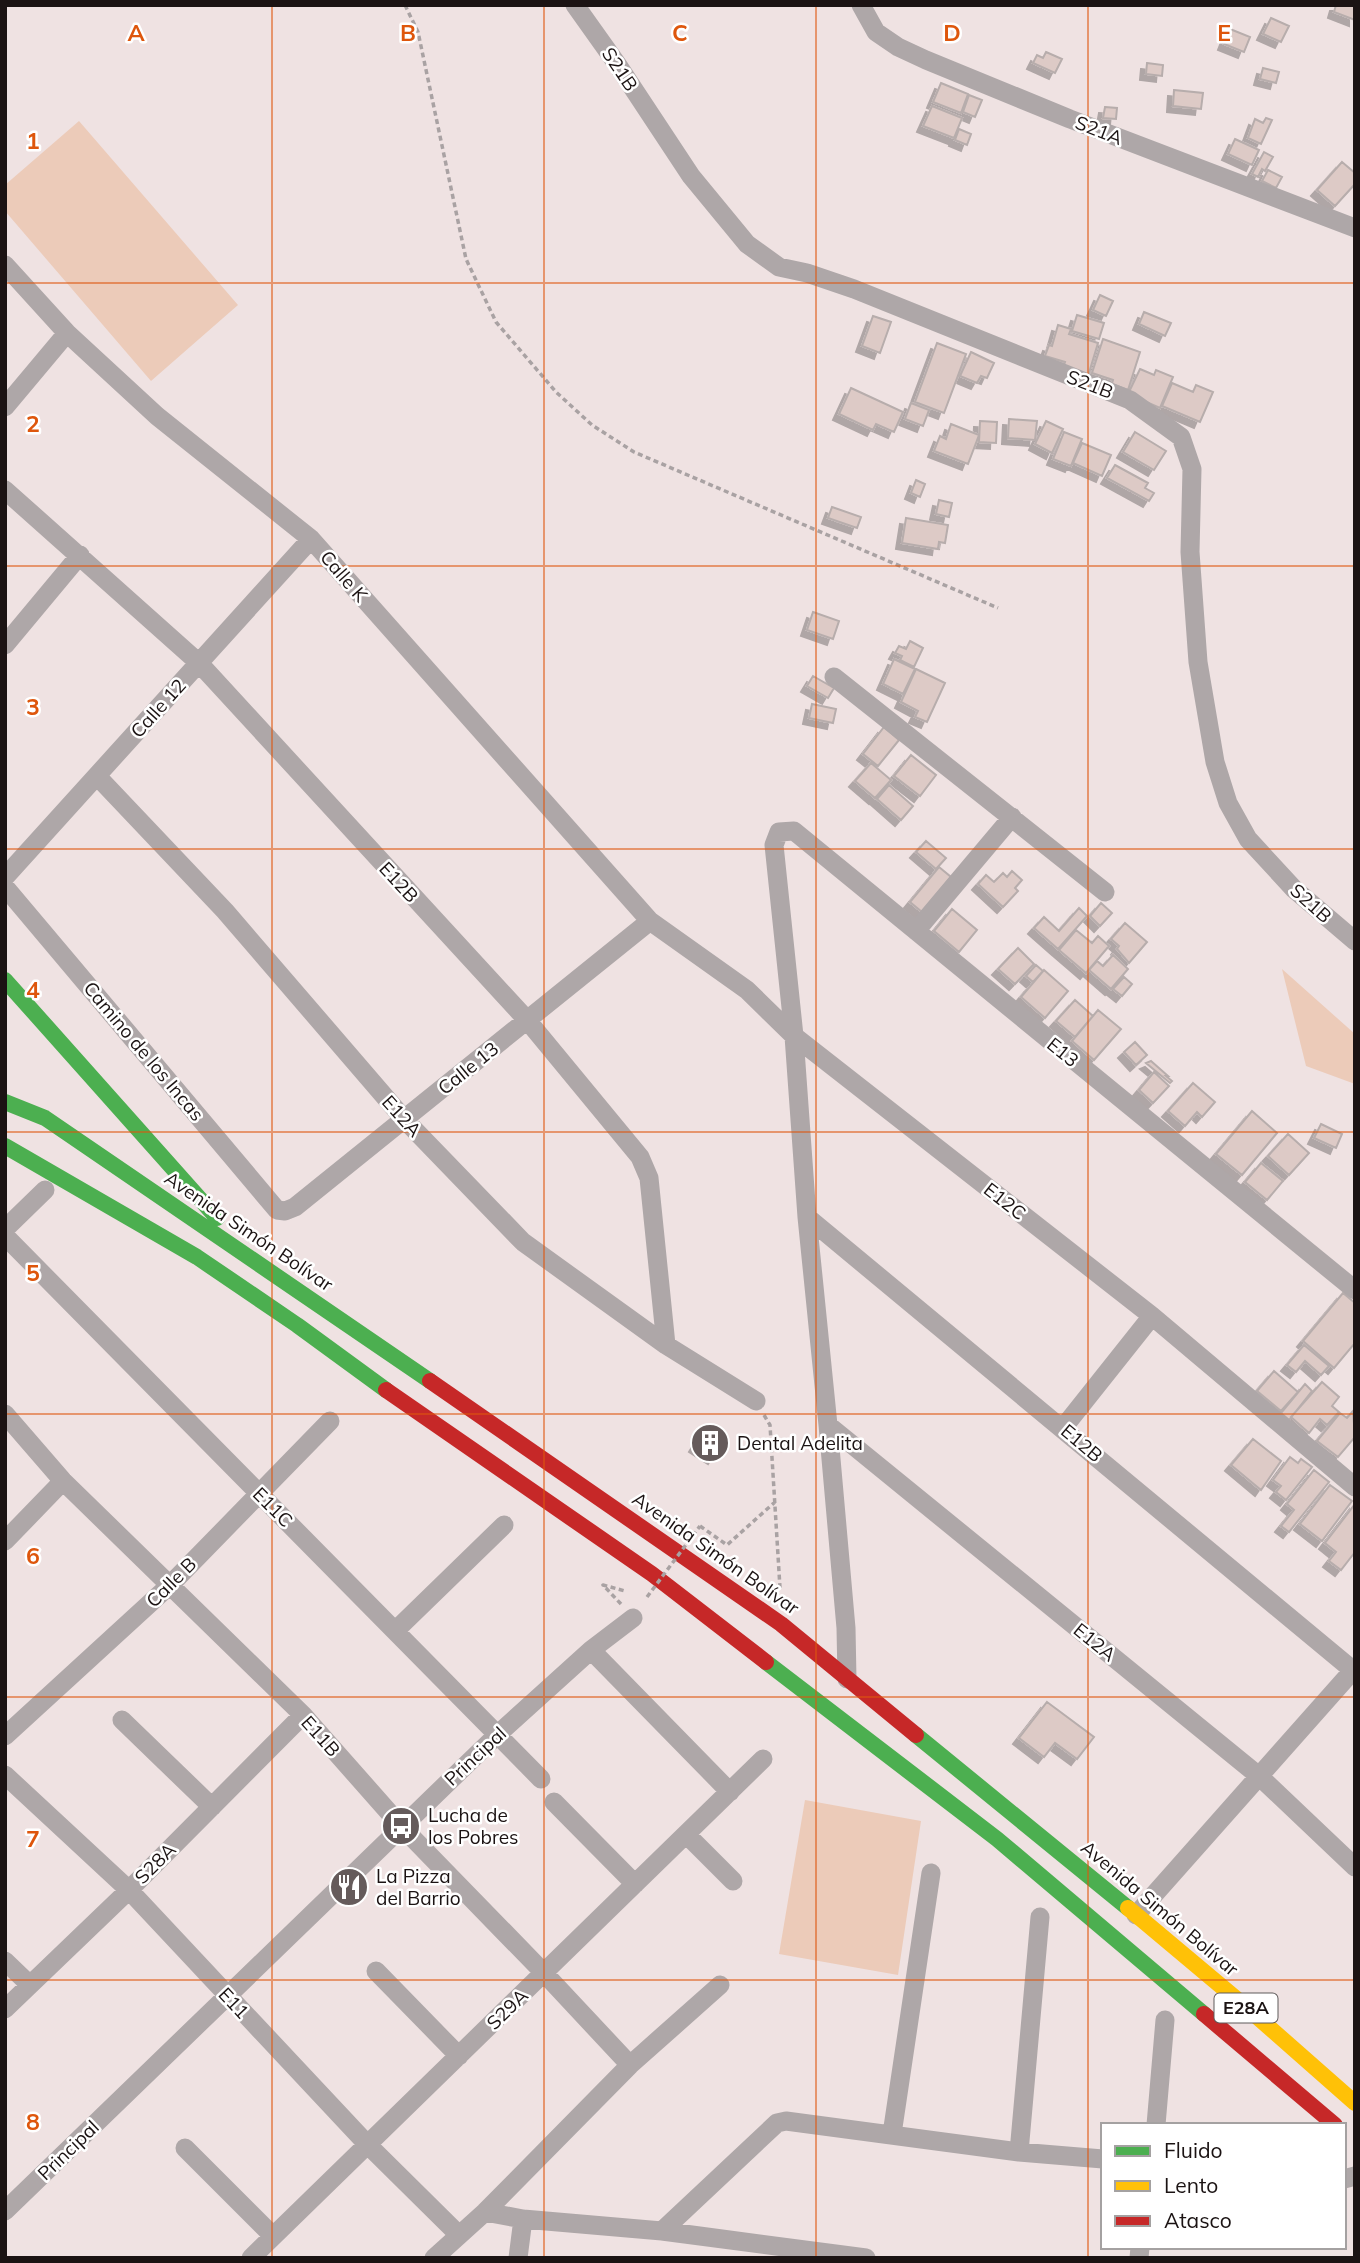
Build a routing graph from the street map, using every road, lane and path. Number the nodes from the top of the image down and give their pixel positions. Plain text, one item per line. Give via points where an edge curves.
1 (405, 5) edge
2 (575, 5) edge
3 (861, 5) edge
4 (1355, 228) edge
5 (5, 265) edge
6 (68, 332) junction
7 (5, 407) edge
8 (5, 490) edge
9 (311, 538) junction
10 (80, 555) junction
11 (998, 608) dead end
12 (5, 645) edge
13 (199, 663) junction
14 (834, 677) dead end
15 (97, 776) junction
16 (1012, 817) junction
17 (5, 877) edge
18 (5, 887) edge
19 (1105, 892) dead end
20 (650, 921) junction
21 (916, 931) junction
22 (1355, 941) edge
23 (5, 980) edge
24 (527, 1020) junction
25 (794, 1036) junction
26 (5, 1102) edge
27 (404, 1119) junction
28 (5, 1146) edge
29 (46, 1190) dead end
30 (285, 1211) joint
31 (807, 1217) junction
32 (5, 1229) edge
33 (5, 1236) edge
34 (253, 1258) junction
35 (1355, 1290) edge
36 (1152, 1316) junction
37 (666, 1345) junction
38 (756, 1401) joint
39 (5, 1415) edge
40 (330, 1421) dead end
41 (828, 1425) junction
42 (1063, 1428) junction
43 (63, 1481) junction
44 (1355, 1487) edge
45 (258, 1492) junction
46 (775, 1502) junction
47 (504, 1525) dead end
48 (5, 1541) edge
49 (171, 1584) junction
50 (780, 1591) dead end
51 (633, 1618) joint
52 (395, 1631) junction
53 (591, 1650) junction
54 (1354, 1670) edge
55 (847, 1679) junction
56 (303, 1715) junction
57 (122, 1720) dead end
58 (497, 1735) junction
59 (5, 1736) edge
60 (763, 1759) dead end
61 (5, 1775) edge
62 (1259, 1776) junction
63 (541, 1779) dead end
64 (730, 1791) junction
65 (554, 1802) dead end
66 (212, 1807) junction
67 (401, 1826) junction
68 (687, 1835) junction
69 (1355, 1867) edge
70 (931, 1872) dead end
71 (733, 1881) dead end
72 (635, 1884) junction
73 (129, 1890) junction
74 (1136, 1915) junction
75 (1040, 1917) dead end
76 (5, 1961) edge
77 (376, 1972) dead end
78 (544, 1973) junction
79 (30, 1985) junction
80 (720, 1985) dead end
81 (228, 1996) junction
82 (5, 2009) edge
83 (1165, 2020) dead end
84 (460, 2056) junction
85 (630, 2066) junction
86 (1355, 2103) edge
87 (1156, 2123) edge
88 (1333, 2123) edge
89 (892, 2134) junction
90 (367, 2144) junction
91 (185, 2148) dead end
92 (1019, 2152) junction
93 (1101, 2159) edge
94 (5, 2211) edge
95 (485, 2212) junction
96 (523, 2219) junction
97 (662, 2231) junction
98 (458, 2234) junction
99 (273, 2236) junction
100 (770, 2252) edge
101 (251, 2258) edge
102 (434, 2258) edge
103 (519, 2258) edge
104 (866, 2258) edge

1 - 11 path via 418,32 466,259 496,322 556,392 592,425 634,452
2 - 22 street, S21B via 691,176 747,244 779,267 854,289 1130,400 1181,437 1192,469 1190,552 1198,662 1215,762 1228,803 1248,839 1294,889
3 - 4 street, S21A via 876,32 926,60
5 - 6 street, Calle K
6 - 7 street
6 - 9 street, Calle K via 157,416
8 - 10 street, E12B
9 - 13 street, Calle 12
9 - 20 street, Calle K
10 - 12 street
10 - 13 street, E12B
13 - 15 street, Calle 12
13 - 24 street, E12B
14 - 16 street
15 - 17 street, Calle 12
15 - 27 street, E12A via 225,911
16 - 19 street
16 - 21 street
18 - 30 street, Camino de los Incas via 277,1210
20 - 24 street, Calle 13
20 - 25 street, E12C via 747,990
21 - 25 street, E13 via 794,831 779,832 774,845
21 - 35 street, E13
23 - 34 highway
24 - 27 street, Calle 13
24 - 37 street, E12B via 640,1157 649,1178
25 - 31 street
25 - 36 street, E12C
26 - 34 highway, Avenida Simón Bolívar via 45,1118
27 - 30 street, Calle 13
27 - 37 street, E12A via 523,1242
28 - 88 highway via 197,1257 652,1574 997,1839
29 - 32 street
31 - 41 street
31 - 42 street, E12B
33 - 45 street, E11C
34 - 55 highway, Avenida Simón Bolívar via 770,1616
36 - 42 street
36 - 44 street, E12C
37 - 38 street, E12A
38 - 46 path via 770,1425
39 - 43 street, E11B
40 - 45 street, Calle B
41 - 55 street
41 - 62 street, E12A
42 - 54 street, E12B
43 - 48 street
43 - 49 street, E11B
45 - 49 street, Calle B
45 - 52 street, E11C
46 - 50 path
46 - 51 path, bridge via 727,1545 700,1526 647,1597 604,1585
47 - 52 street
49 - 56 street, E11B
49 - 59 street, Calle B
51 - 53 street, Principal
52 - 58 street, E11C
53 - 58 street, Principal
53 - 64 street
54 - 62 street
55 - 74 highway, Avenida Simón Bolívar
56 - 66 street, S28A
56 - 67 street, E11B
57 - 66 street
58 - 63 street, E11C
58 - 67 street, Principal
60 - 64 street, S29A
61 - 73 street, E11
62 - 69 street, E12A
62 - 74 street
64 - 68 street, S29A
65 - 72 street
66 - 73 street, S28A
67 - 78 street, E11B
67 - 81 street, Principal
68 - 71 street
68 - 72 street, S29A
70 - 89 street
72 - 78 street, S29A
73 - 79 street, S28A
73 - 81 street, E11
74 - 86 highway, Avenida Simón Bolívar / E28A
75 - 92 street
76 - 79 street
77 - 84 street
78 - 84 street, S29A
78 - 85 street, E11B
79 - 82 street, S28A
80 - 85 street
81 - 90 street, E11
81 - 94 street, Principal
83 - 87 street
84 - 90 street, S29A
85 - 95 street
89 - 92 street
89 - 97 street via 777,2123
90 - 98 street, E11
90 - 99 street, S29A
91 - 99 street
92 - 93 street
95 - 96 street
95 - 98 street
96 - 97 street
96 - 103 street
97 - 100 street
98 - 102 street
99 - 101 street, S29A
100 - 104 street

